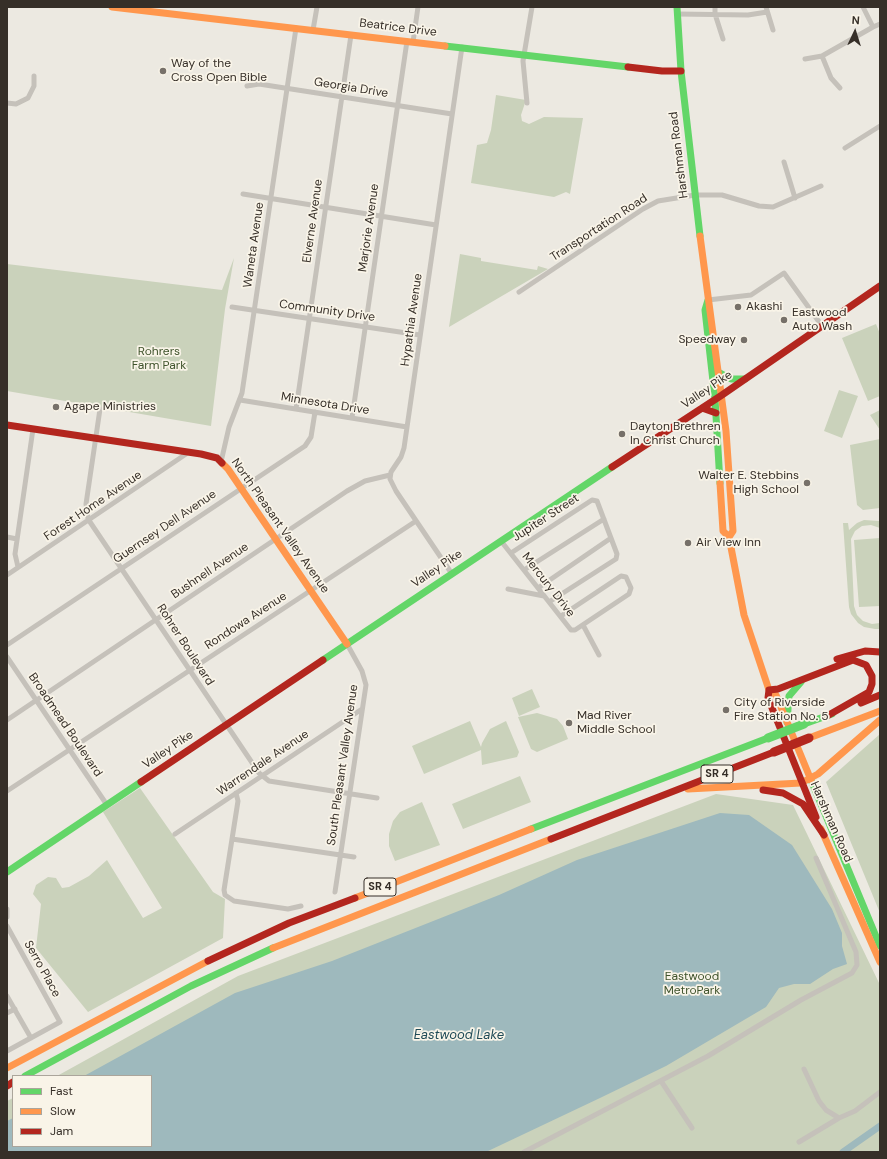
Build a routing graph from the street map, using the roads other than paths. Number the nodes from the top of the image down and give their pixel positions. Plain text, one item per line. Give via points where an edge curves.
1 (112, 7) edge
2 (317, 7) edge
3 (418, 7) edge
4 (532, 7) edge
5 (715, 7) edge
6 (863, 7) edge
7 (160, 10) edge
8 (677, 10) edge
9 (767, 10) edge
10 (715, 14) junction
11 (880, 24) edge
12 (873, 27) junction
13 (296, 28) junction
14 (313, 30) junction
15 (773, 30) dead end
16 (350, 35) junction
17 (723, 39) dead end
18 (410, 41) junction
19 (462, 48) junction
20 (524, 55) junction
21 (822, 56) junction
22 (805, 59) dead end
23 (680, 71) junction
24 (34, 76) dead end
25 (247, 86) dead end
26 (287, 88) junction
27 (840, 88) dead end
28 (342, 96) junction
29 (7, 103) edge
30 (527, 103) dead end
31 (397, 105) junction
32 (452, 114) junction
33 (880, 126) edge
34 (845, 148) dead end
35 (784, 162) dead end
36 (821, 186) dead end
37 (243, 194) dead end
38 (695, 195) junction
39 (795, 198) junction
40 (270, 200) junction
41 (325, 208) junction
42 (381, 216) junction
43 (436, 225) junction
44 (880, 286) edge
45 (519, 292) dead end
46 (708, 300) junction
47 (232, 307) dead end
48 (254, 311) junction
49 (309, 319) junction
50 (822, 326) junction
51 (365, 327) junction
52 (420, 335) junction
53 (720, 372) junction
54 (745, 379) junction
55 (719, 397) junction
56 (240, 400) junction
57 (702, 408) junction
58 (100, 409) dead end
59 (296, 409) junction
60 (315, 412) junction
61 (716, 413) junction
62 (352, 418) junction
63 (7, 425) edge
64 (407, 427) junction
65 (33, 429) junction
66 (96, 438) junction
67 (189, 452) junction
68 (221, 462) junction
69 (390, 475) junction
70 (241, 489) junction
71 (604, 519) junction
72 (89, 521) junction
73 (416, 521) junction
74 (7, 537) edge
75 (729, 537) junction
76 (611, 538) junction
77 (17, 539) junction
78 (275, 539) junction
79 (501, 541) junction
80 (511, 553) junction
81 (18, 567) junction
82 (122, 568) junction
83 (524, 570) junction
84 (452, 574) junction
85 (7, 575) edge
86 (538, 588) junction
87 (508, 589) dead end
88 (310, 591) junction
89 (544, 596) junction
90 (549, 602) junction
91 (561, 616) junction
92 (156, 620) junction
93 (583, 625) junction
94 (347, 644) junction
95 (7, 645) edge
96 (880, 652) edge
97 (598, 655) dead end
98 (7, 657) edge
99 (190, 670) junction
100 (810, 675) junction
101 (769, 690) junction
102 (880, 695) edge
103 (36, 700) junction
104 (362, 709) junction
105 (880, 711) edge
106 (827, 716) junction
107 (7, 720) edge
108 (880, 720) edge
109 (787, 722) junction
110 (225, 726) junction
111 (70, 750) junction
112 (261, 777) junction
113 (811, 780) junction
114 (801, 783) junction
115 (732, 787) junction
116 (7, 791) edge
117 (236, 793) junction
118 (350, 794) junction
119 (660, 796) junction
120 (376, 798) dead end
121 (107, 805) junction
122 (175, 834) dead end
123 (824, 835) junction
124 (232, 839) junction
125 (341, 855) junction
126 (354, 857) dead end
127 (816, 858) dead end
128 (7, 872) edge
129 (335, 892) dead end
130 (301, 906) dead end
131 (7, 909) edge
132 (7, 917) edge
133 (7, 926) edge
134 (880, 946) edge
135 (880, 962) edge
136 (7, 996) edge
137 (15, 1009) junction
138 (7, 1013) edge
139 (32, 1038) junction
140 (7, 1051) edge
141 (7, 1068) edge
142 (804, 1069) dead end
143 (27, 1075) edge
144 (661, 1081) junction
145 (880, 1092) edge
146 (839, 1118) junction
147 (692, 1128) dead end
148 (799, 1142) dead end
149 (524, 1152) edge

1 - 7 main road, Beatrice Drive
2 - 14 street
3 - 18 street, Marjorie Avenue
4 - 20 street
5 - 10 street
6 - 12 street
7 - 13 main road, Beatrice Drive
8 - 10 street
8 - 23 main road, Harshman Road
9 - 10 street via 748,15
9 - 15 street
10 - 17 street
11 - 12 street
12 - 21 street
13 - 14 main road, Beatrice Drive
13 - 26 street, Waneta Avenue
14 - 16 main road, Beatrice Drive
16 - 18 main road, Beatrice Drive
16 - 28 street, Elverne Avenue
18 - 19 main road, Beatrice Drive
18 - 31 street, Marjorie Avenue
19 - 20 main road, Beatrice Drive
19 - 32 street, Hypathia Avenue
20 - 23 main road, Beatrice Drive
20 - 30 street
21 - 22 street
21 - 27 street via 831,78
23 - 38 main road, Harshman Road
24 - 29 street via 34,86 28,98 20,103
25 - 26 street, Georgia Drive via 259,84
26 - 28 street, Georgia Drive
26 - 40 street, Waneta Avenue
28 - 31 street, Georgia Drive
28 - 41 street, Elverne Avenue
31 - 32 street, Georgia Drive
31 - 42 street, Marjorie Avenue
32 - 43 street, Hypathia Avenue
33 - 34 street
35 - 39 street
36 - 39 street, Transportation Road
37 - 40 street
38 - 39 street, Transportation Road via 722,195 759,206 773,207
38 - 45 street, Transportation Road via 666,199 643,209
38 - 46 main road, Harshman Road
40 - 41 street
40 - 48 street, Waneta Avenue
41 - 42 street
41 - 49 street, Elverne Avenue
42 - 43 street
42 - 51 street, Marjorie Avenue
43 - 52 street, Hypathia Avenue
44 - 50 main road, Valley Pike
46 - 50 street via 751,295 784,273
46 - 53 main road, Harshman Road
46 - 55 main road, Harshman Road via 705,310
47 - 48 street, Community Drive
48 - 49 street, Community Drive
48 - 56 street, Waneta Avenue
49 - 51 street, Community Drive
49 - 59 street, Elverne Avenue
50 - 54 main road, Valley Pike
51 - 52 street, Community Drive
51 - 62 street, Marjorie Avenue
52 - 64 street, Hypathia Avenue
53 - 54 main road via 731,379
53 - 55 main road, Harshman Road
54 - 55 main road, Valley Pike
55 - 57 main road, Valley Pike
55 - 61 main road, Harshman Road
55 - 75 main road, Harshman Road via 733,531
56 - 59 street, Minnesota Drive
56 - 68 street, Waneta Avenue via 229,427
57 - 61 main road
57 - 79 main road, Valley Pike
58 - 66 street, Rohrer Boulevard
59 - 60 street, Minnesota Drive
60 - 62 street, Minnesota Drive
60 - 70 street, Guernsey Dell Avenue via 308,443
61 - 75 main road, Harshman Road via 723,531
62 - 64 street, Minnesota Drive
63 - 65 main road, North Pleasant Valley Avenue
64 - 69 street, Hypathia Avenue via 403,452
65 - 66 main road, North Pleasant Valley Avenue
65 - 77 street
66 - 67 main road, North Pleasant Valley Avenue
66 - 72 street, Rohrer Boulevard via 86,504
67 - 68 main road, North Pleasant Valley Avenue via 210,456
67 - 72 street, Forest Home Avenue
68 - 70 main road, North Pleasant Valley Avenue
69 - 73 street via 390,482
69 - 78 street, Bushnell Avenue via 356,486
70 - 78 main road, North Pleasant Valley Avenue
70 - 82 street, Guernsey Dell Avenue
71 - 76 street
71 - 80 street, Jupiter Street via 597,501 592,500
71 - 83 street
72 - 81 street, Forest Home Avenue
72 - 82 street, Rohrer Boulevard
73 - 84 street
73 - 88 street, Rondowa Avenue
74 - 77 street
75 - 101 main road, Harshman Road via 744,615
76 - 86 street
76 - 90 street via 617,556 615,560
77 - 81 street
78 - 88 main road, North Pleasant Valley Avenue
78 - 92 street, Bushnell Avenue
79 - 80 street, Mercury Drive
79 - 84 main road, Valley Pike
80 - 83 street, Mercury Drive
81 - 85 street, Forest Home Avenue
82 - 92 street, Rohrer Boulevard
82 - 95 street, Guernsey Dell Avenue
83 - 86 street, Mercury Drive
84 - 94 main road, Valley Pike
86 - 89 street, Mercury Drive
87 - 89 street
88 - 94 main road, North Pleasant Valley Avenue
88 - 99 street, Rondowa Avenue
89 - 90 street, Mercury Drive
90 - 91 street, Mercury Drive
91 - 93 street, Mercury Drive via 571,630
91 - 93 street via 621,576 626,577 631,588 629,594
92 - 99 street, Rohrer Boulevard
92 - 103 street, Bushnell Avenue
93 - 97 street
94 - 104 street, South Pleasant Valley Avenue via 365,679
94 - 110 main road, Valley Pike
96 - 101 main road via 849,654 776,683
98 - 103 street, Broadmead Boulevard
99 - 110 street, Rohrer Boulevard
99 - 111 street, Rondowa Avenue
100 - 101 main road via 778,689
100 - 106 main road via 854,660 866,665 870,670 872,684 869,692
100 - 109 main road via 789,696
101 - 109 main road, Harshman Road via 776,695
101 - 114 main road, Harshman Road via 768,698
102 - 106 main road, SR 4
103 - 107 street, Bushnell Avenue
103 - 111 street, Broadmead Boulevard
104 - 112 street, Warrendale Avenue
104 - 118 street, South Pleasant Valley Avenue
105 - 119 main road, SR 4, bridge
106 - 141 main road, SR 4, bridge via 289,923 194,967
108 - 113 main road
109 - 113 main road, Harshman Road
110 - 112 street, Rohrer Boulevard
110 - 121 main road, Valley Pike
111 - 116 street, Rondowa Avenue
111 - 121 street, Broadmead Boulevard
112 - 117 street, Warrendale Avenue
112 - 118 street via 281,784
113 - 114 main road
113 - 134 main road, Harshman Road
114 - 115 main road
114 - 123 main road, Harshman Road
115 - 119 main road via 698,788
115 - 123 main road via 771,790 795,798 809,811
117 - 122 street, Warrendale Avenue
117 - 124 street via 238,801
118 - 120 street
118 - 125 street, South Pleasant Valley Avenue
119 - 143 main road, SR 4 via 291,939 191,986
121 - 128 main road, Valley Pike
123 - 135 main road, Harshman Road
124 - 125 street
124 - 130 street via 224,890 227,898 288,909
125 - 126 street
125 - 129 street, South Pleasant Valley Avenue
127 - 144 street via 853,942 857,962 854,970
131 - 132 street
133 - 139 street, Serro Place via 60,1022
136 - 137 street
137 - 138 street
137 - 139 street
139 - 140 street
142 - 146 street via 819,1101 826,1110
144 - 147 street
144 - 149 street
145 - 146 street via 855,1111
146 - 148 street

